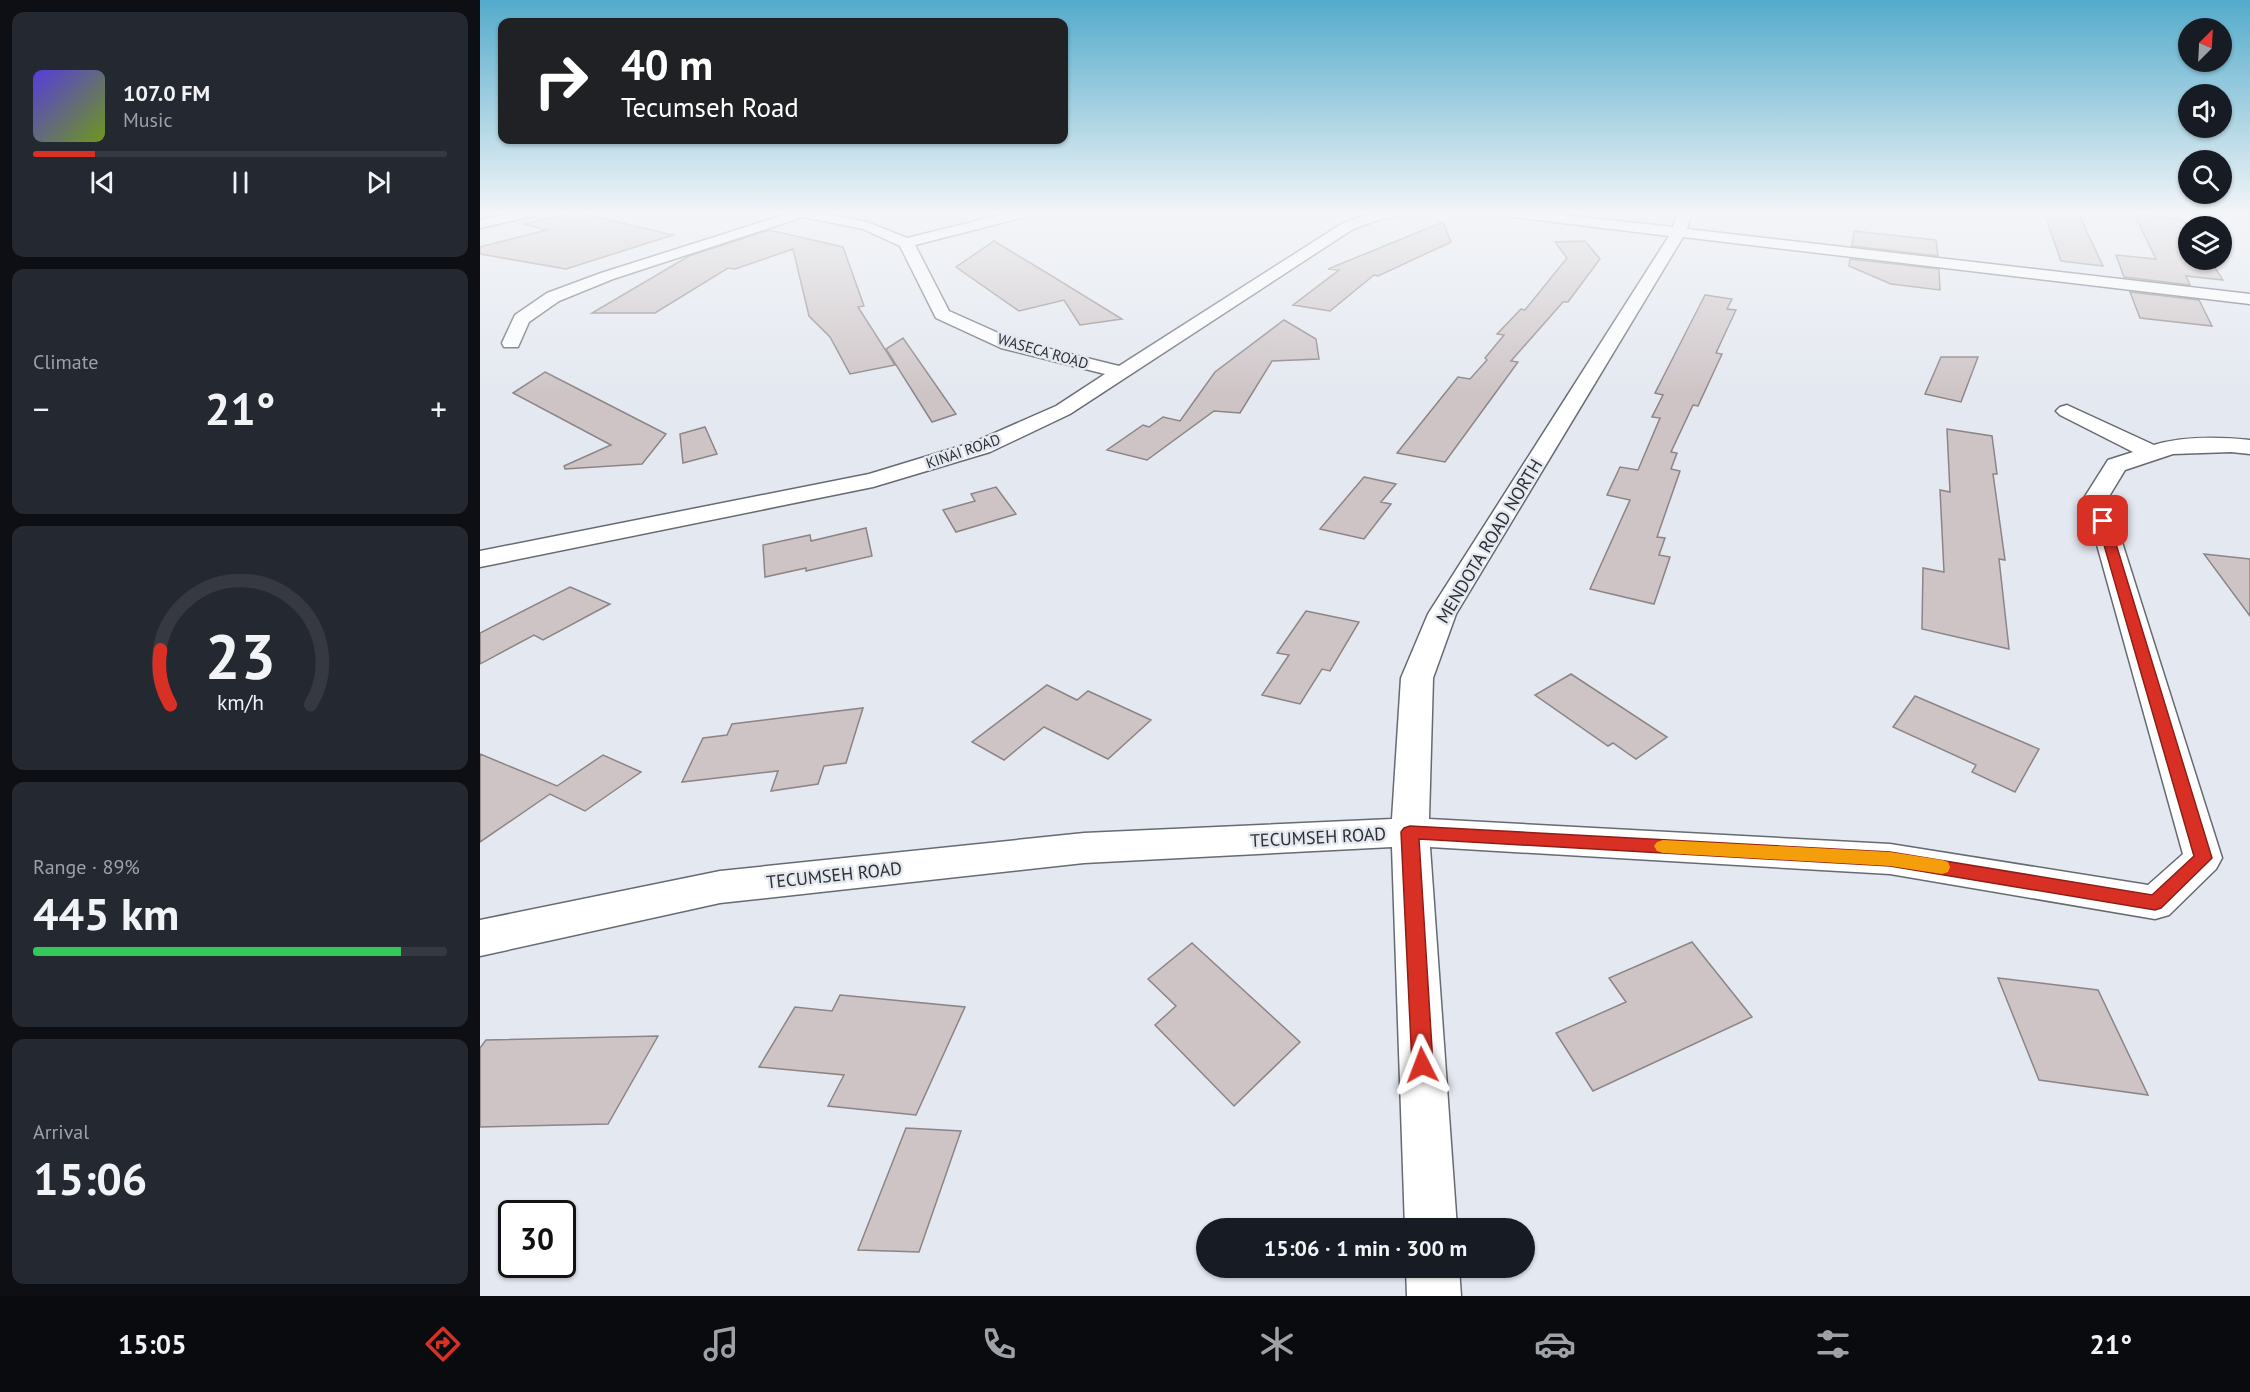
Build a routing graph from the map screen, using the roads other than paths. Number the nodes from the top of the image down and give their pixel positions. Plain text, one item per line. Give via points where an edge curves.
1 (615, 273) edge
2 (921, 273) edge
3 (1274, 273) edge
4 (1650, 273) edge
5 (2062, 273) edge
6 (2250, 299) edge
7 (511, 343) dead end
8 (1121, 372) junction
9 (2067, 411) dead end
10 (2250, 447) edge
11 (2153, 453) junction
12 (480, 559) edge
13 (1410, 832) junction
14 (480, 938) edge
15 (1430, 1218) edge
16 (1433, 1278) edge
17 (1434, 1296) edge

1 - 7 street via 553,297 521,319
2 - 8 street, WASECA ROAD via 942,314 1008,344
3 - 8 street, KINAI ROAD
4 - 13 street, MENDOTA ROAD NORTH via 1442,614 1417,678
5 - 6 street
8 - 12 street, KINAI ROAD via 1063,410 992,442 873,480
9 - 11 street
10 - 11 street, TECUMSEH ROAD via 2170,447
11 - 13 street, TECUMSEH ROAD via 2116,465 2096,498 2203,858 2155,903 1890,859
13 - 14 street, TECUMSEH ROAD via 1084,848 720,887
13 - 15 street, MENDOTA ROAD NORTH
16 - 17 street

